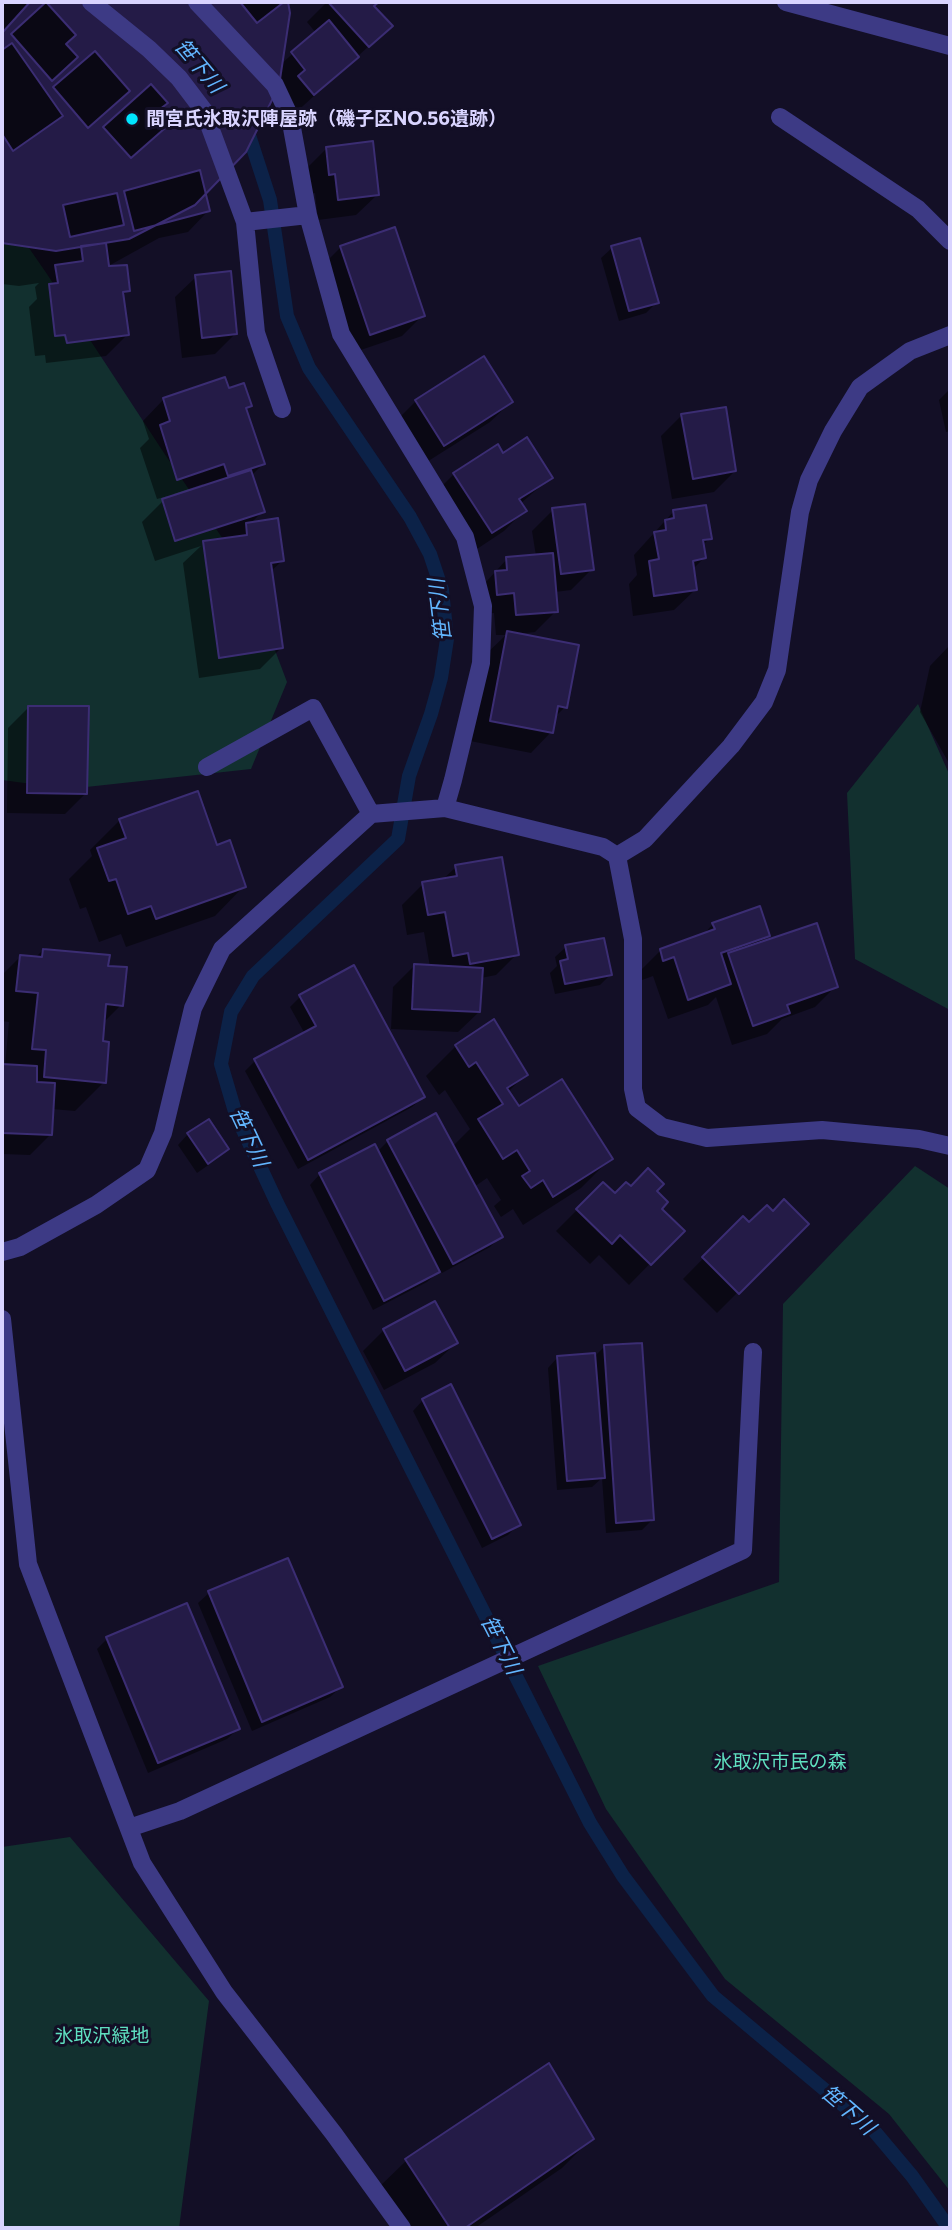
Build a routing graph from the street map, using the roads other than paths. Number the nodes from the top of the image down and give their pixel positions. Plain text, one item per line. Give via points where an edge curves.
1 (91, 2) edge
2 (197, 2) edge
3 (786, 2) edge
4 (950, 46) edge
5 (780, 117) dead end
6 (308, 215) junction
7 (245, 222) junction
8 (950, 242) edge
9 (950, 335) edge
10 (282, 409) dead end
11 (206, 768) dead end
12 (444, 808) junction
13 (372, 814) junction
14 (617, 856) junction
15 (950, 1146) edge
16 (2, 1252) edge
17 (2, 1319) edge
18 (753, 1352) dead end
19 (129, 1828) junction
20 (402, 2228) edge

1 - 7 street via 172,71 204,111
2 - 6 street via 275,85 290,117
3 - 4 street
5 - 8 street via 918,209
6 - 7 street
6 - 12 street via 341,334 465,537 483,607 481,663
7 - 10 street via 256,332
9 - 14 street via 910,351 860,387 808,480 777,670 764,702 731,746 645,839
11 - 13 street via 313,708
12 - 13 street
12 - 14 street via 603,847
13 - 16 street via 222,949 194,1008 163,1133 147,1170 96,1205 20,1247
14 - 15 street via 633,939 633,1089 637,1108 662,1127 707,1138 822,1130
17 - 19 street via 28,1564
18 - 19 street via 743,1550 180,1811
19 - 20 street via 142,1863 224,1992

